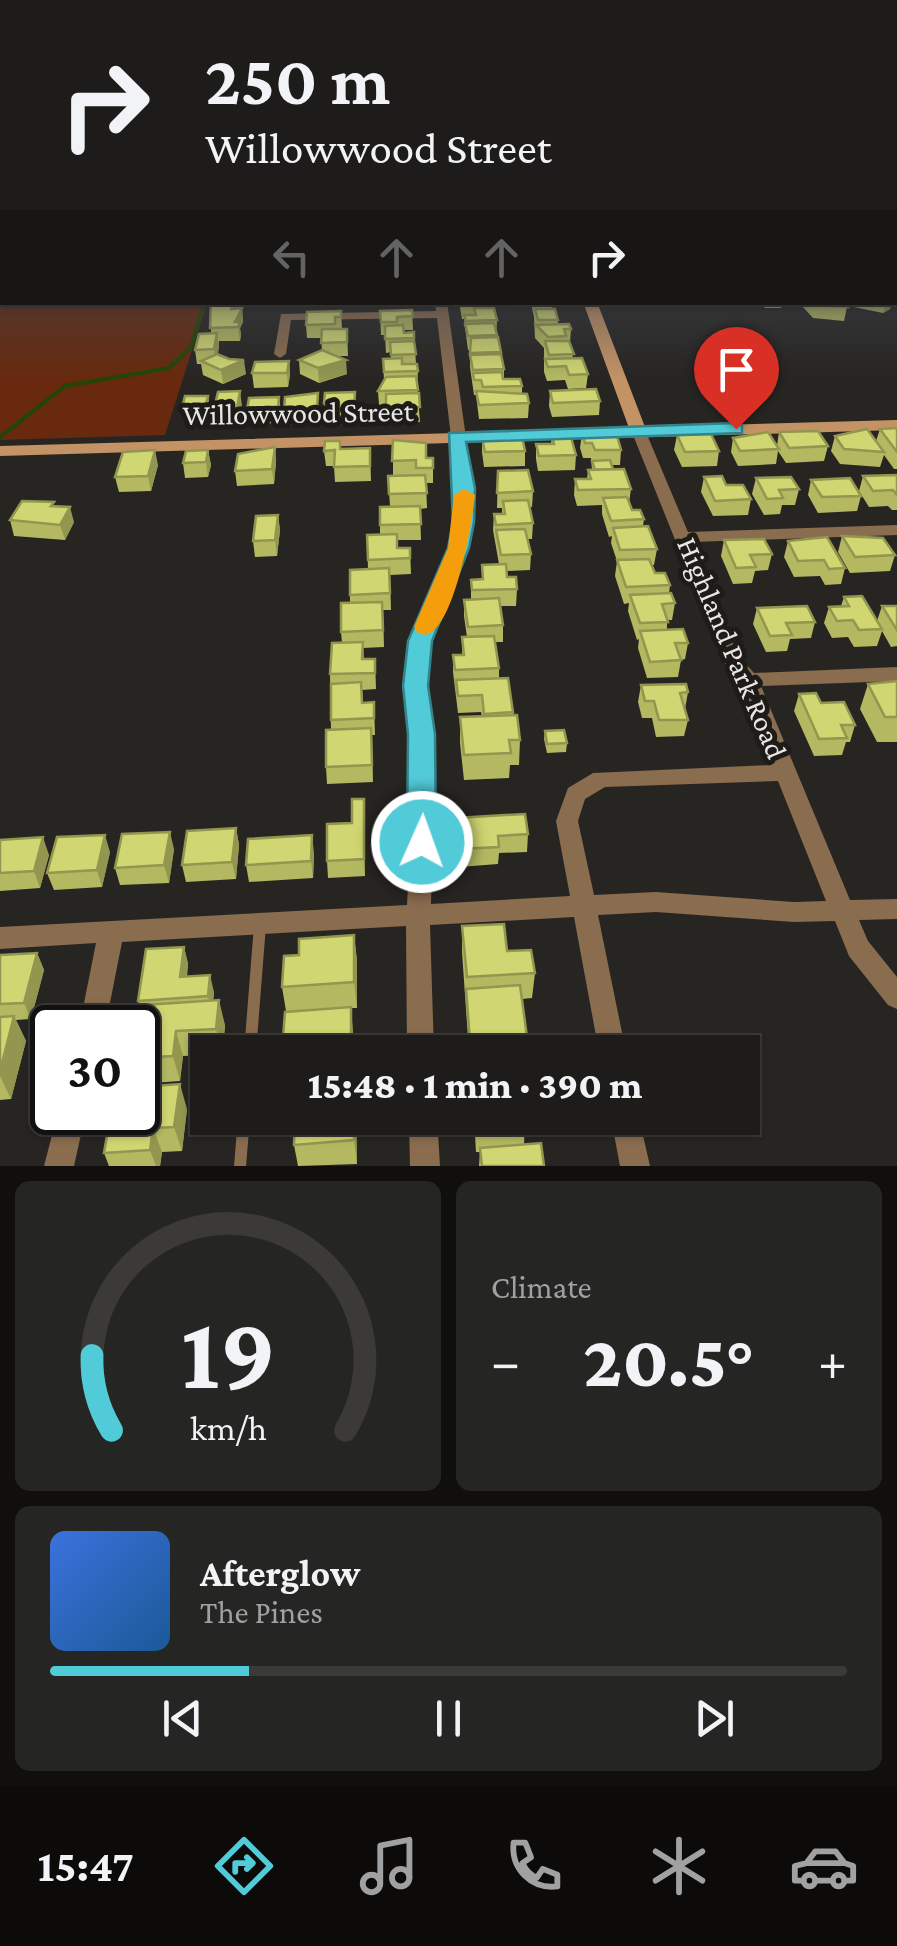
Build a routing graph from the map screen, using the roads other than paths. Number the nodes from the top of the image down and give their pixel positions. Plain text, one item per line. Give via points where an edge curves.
1 (591, 305) edge
2 (441, 308) edge
3 (280, 354) dead end
4 (897, 424) edge
5 (638, 430) junction
6 (455, 437) junction
7 (0, 451) edge
8 (897, 530) edge
9 (685, 537) junction
10 (897, 674) edge
11 (749, 680) junction
12 (785, 773) junction
13 (584, 906) junction
14 (897, 909) edge
15 (840, 912) junction
16 (418, 916) junction
17 (260, 924) junction
18 (111, 932) junction
19 (0, 938) edge
20 (897, 997) edge
21 (97, 1005) edge
22 (251, 1035) edge
23 (421, 1035) edge
24 (609, 1035) edge
25 (66, 1135) edge
26 (243, 1135) edge
27 (424, 1135) edge
28 (629, 1135) edge
29 (59, 1166) edge
30 (240, 1166) edge
31 (425, 1166) edge
32 (635, 1166) edge

1 - 5 street, Highland Park Road
2 - 3 street via 285,317
2 - 6 street
4 - 5 street, Willowwood Street
5 - 6 street, Willowwood Street
5 - 9 street, Highland Park Road
6 - 7 street, Willowwood Street
6 - 16 street via 464,522 420,641 415,686 423,804
8 - 9 street
9 - 11 street, Highland Park Road via 735,664
10 - 11 street
11 - 12 street, Highland Park Road
12 - 13 street, Highland Park Road via 600,780 585,786 567,821
12 - 15 street
13 - 15 street via 676,902
13 - 16 street
13 - 24 street, Highland Park Road
14 - 15 street
15 - 20 street via 858,948
16 - 17 street
16 - 23 street
17 - 18 street
17 - 22 lane
18 - 19 street
18 - 21 street
25 - 29 street
26 - 30 lane
27 - 31 street
28 - 32 street

